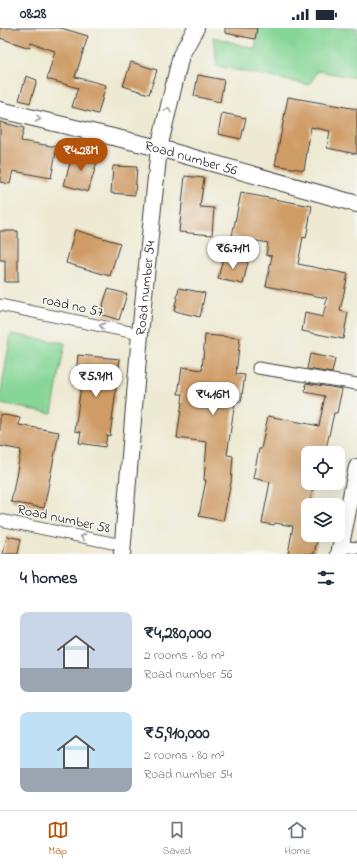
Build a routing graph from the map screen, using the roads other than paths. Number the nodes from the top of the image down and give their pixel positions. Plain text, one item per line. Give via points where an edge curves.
1 (196, 28) edge
2 (0, 110) edge
3 (159, 148) junction
4 (357, 204) edge
5 (0, 305) edge
6 (140, 334) junction
7 (258, 368) dead end
8 (357, 384) edge
9 (357, 467) edge
10 (0, 520) edge
11 (357, 548) edge
12 (122, 550) edge
13 (339, 550) edge

3 -> 1 street, Road number 54 via 182,55
2 -> 3 street, Road number 56
3 - 4 street, Road number 56
3 - 6 street, Road number 54
6 -> 5 street, road no 57
6 - 12 street, Road number 54
7 - 8 street
9 - 13 street
12 -> 10 street, Road number 58
11 - 13 street

